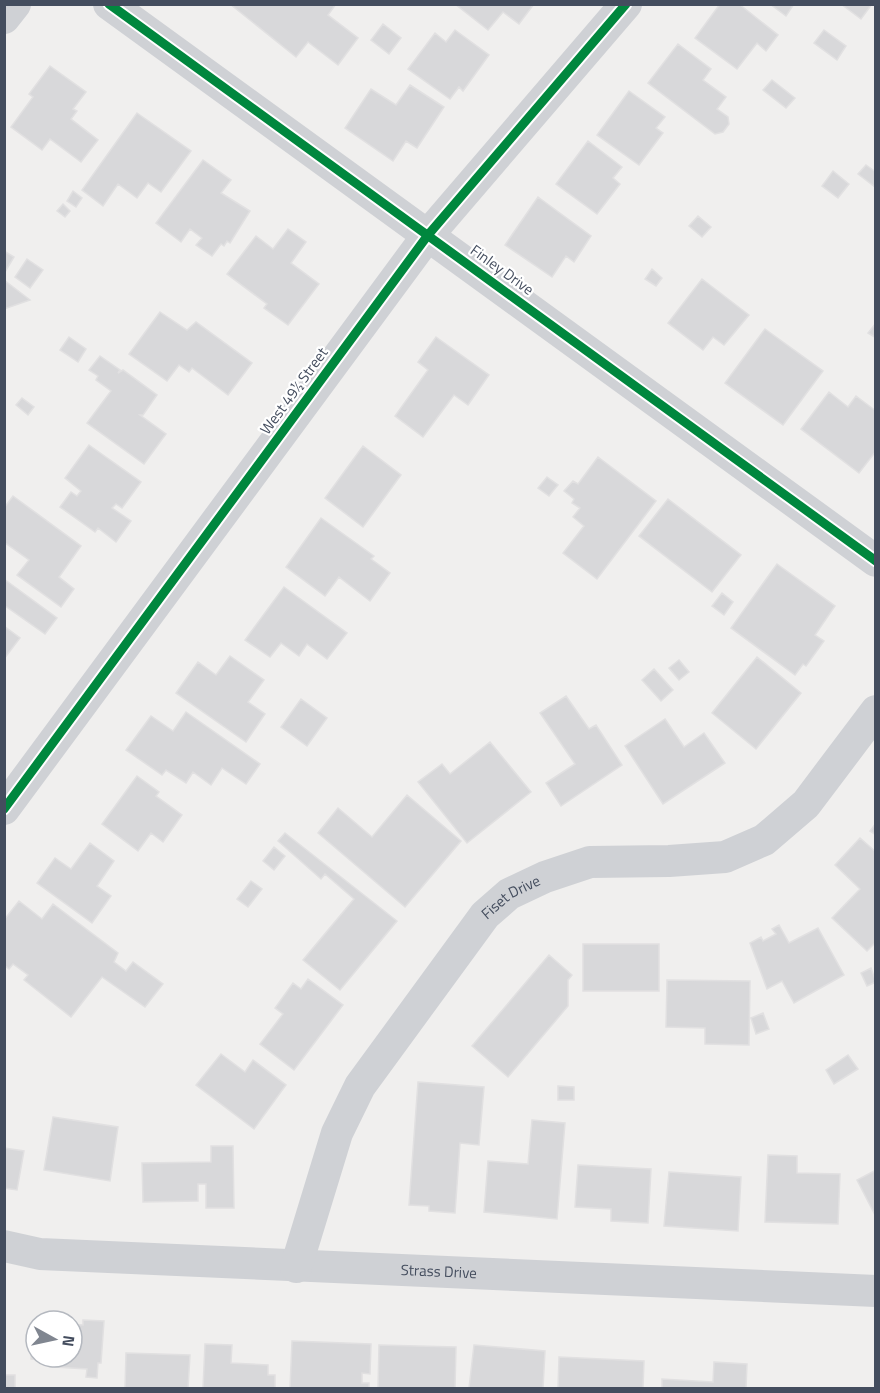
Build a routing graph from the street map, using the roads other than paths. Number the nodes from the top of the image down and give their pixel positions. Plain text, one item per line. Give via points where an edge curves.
1 (15, 4) edge
2 (109, 4) edge
3 (626, 4) edge
4 (4, 18) edge
5 (428, 235) junction
6 (876, 561) edge
7 (876, 711) edge
8 (4, 809) edge
9 (4, 1246) edge
10 (297, 1267) junction
11 (876, 1291) edge

1 - 4 street
2 - 5 street, Finley Drive
3 - 5 street, West 49½ Street
5 - 6 street, Finley Drive
5 - 8 street, West 49½ Street
7 - 10 street, Fiset Drive via 806,804 764,840 725,856 590,862 509,894 485,915 360,1086 337,1133
9 - 10 street, Strass Drive via 40,1254
10 - 11 street, Strass Drive

